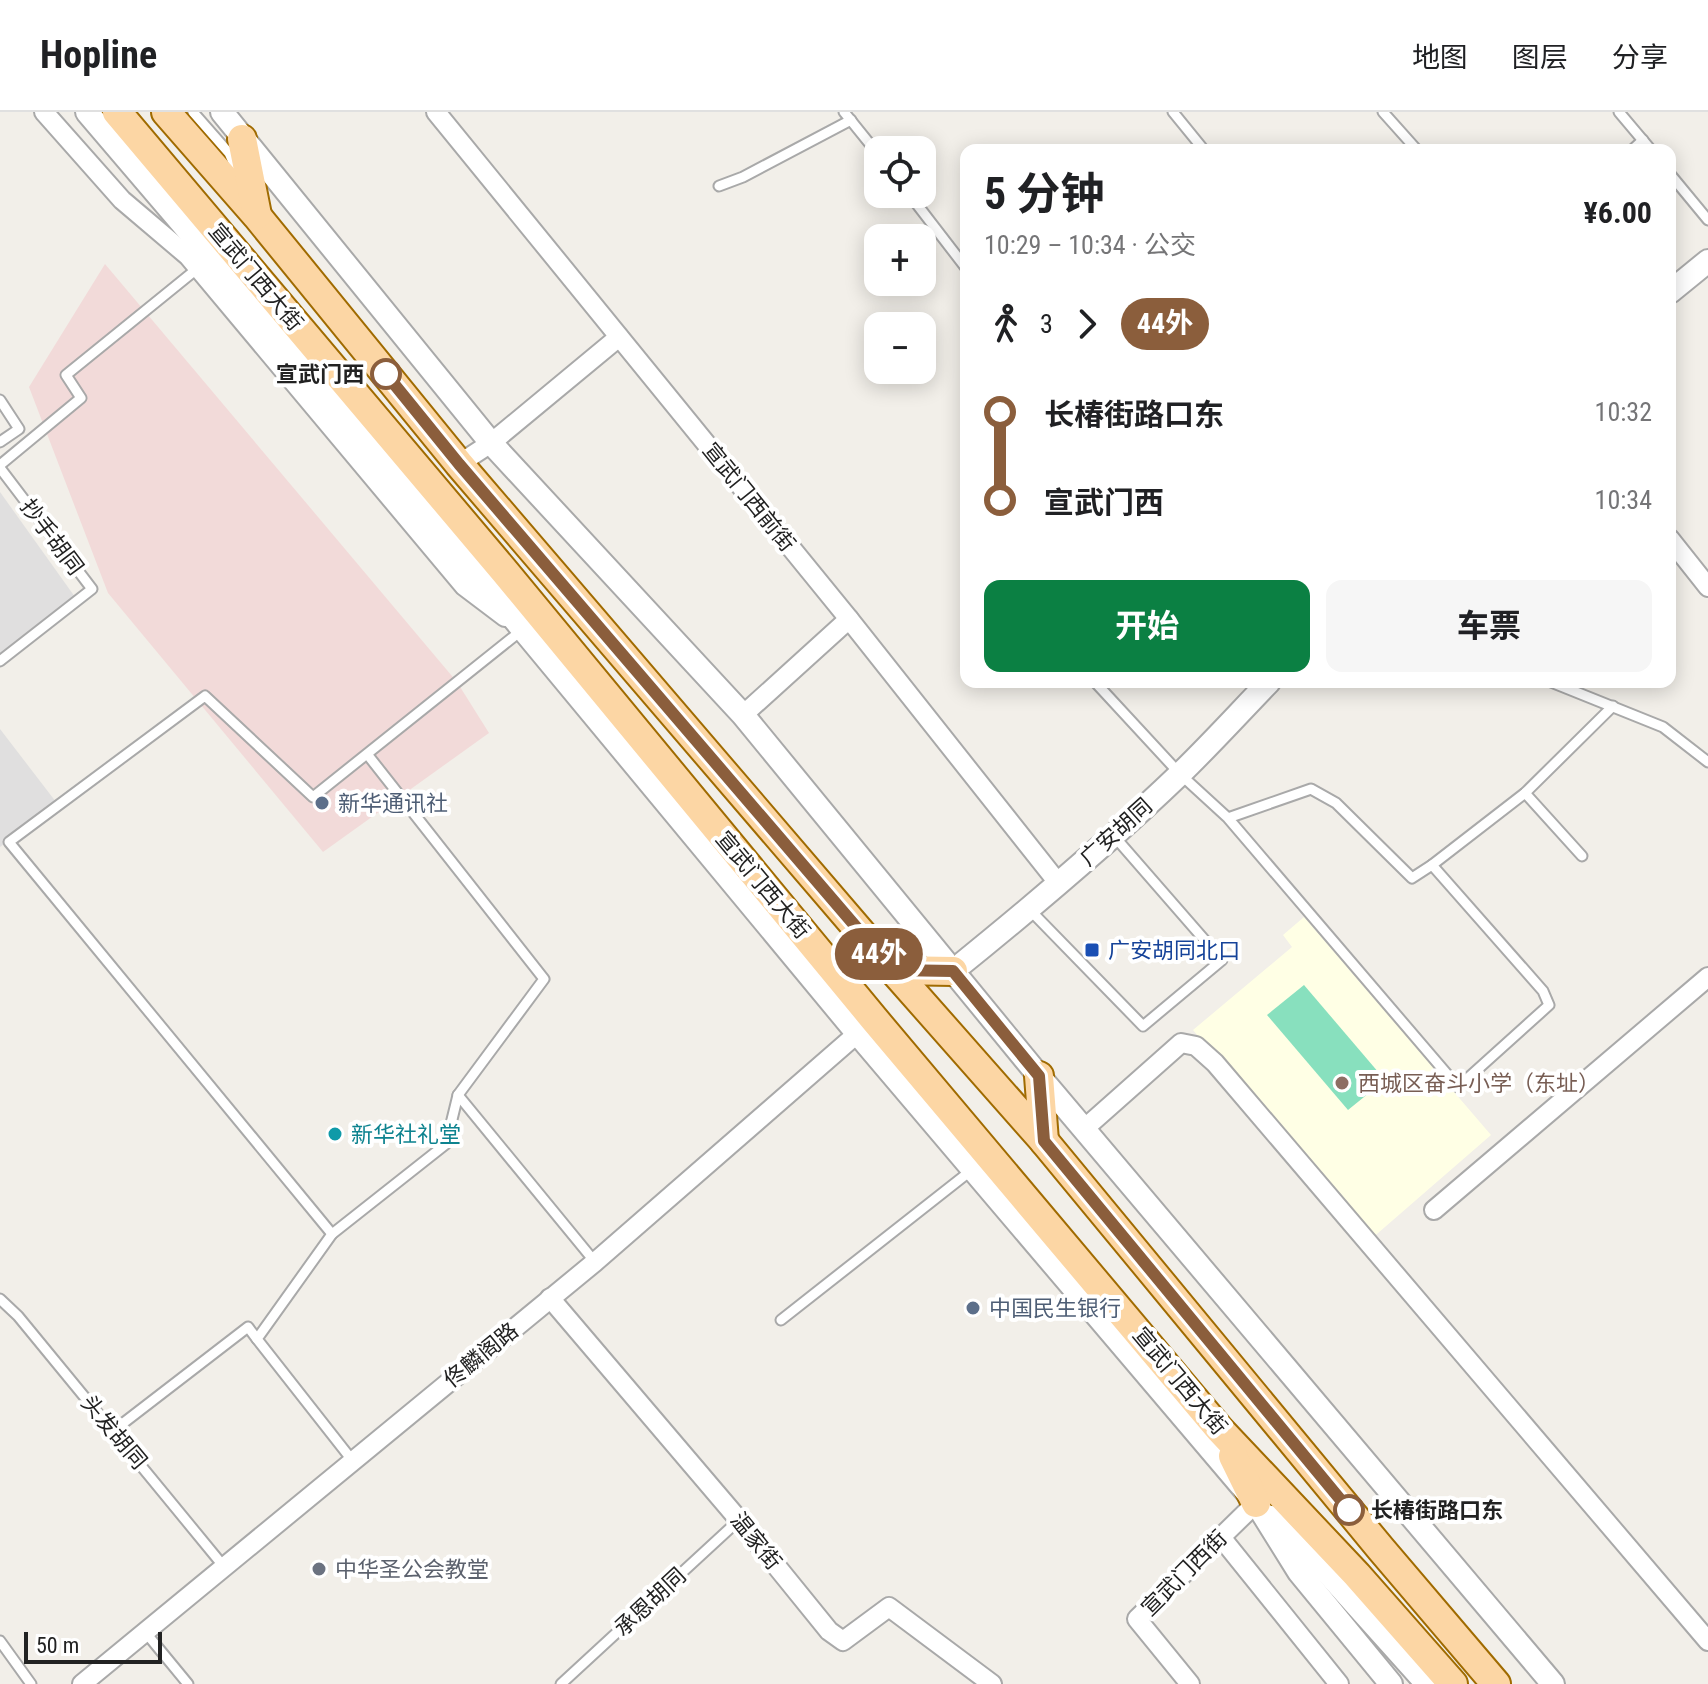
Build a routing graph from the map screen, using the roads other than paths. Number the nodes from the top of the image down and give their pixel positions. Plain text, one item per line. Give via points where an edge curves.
1 (44, 112) edge
2 (87, 112) edge
3 (117, 112) edge
4 (166, 112) edge
5 (193, 112) edge
6 (222, 112) edge
7 (436, 112) edge
8 (844, 112) edge
9 (1173, 112) edge
10 (1383, 112) edge
11 (1619, 112) edge
12 (851, 120) junction
13 (864, 136) edge
14 (242, 139) junction
15 (1643, 140) junction
16 (1199, 144) edge
17 (1412, 144) edge
18 (1639, 144) edge
19 (1646, 144) edge
20 (1676, 181) edge
21 (719, 186) dead end
22 (920, 208) edge
23 (257, 216) junction
24 (1708, 220) edge
25 (960, 260) edge
26 (1708, 261) edge
27 (198, 268) junction
28 (1676, 287) edge
29 (619, 337) junction
30 (0, 400) edge
31 (0, 442) edge
32 (491, 443) junction
33 (459, 464) junction
34 (0, 466) edge
35 (1676, 547) edge
36 (1708, 587) edge
37 (849, 619) junction
38 (531, 623) junction
39 (0, 661) edge
40 (1101, 688) edge
41 (1263, 688) edge
42 (1566, 688) edge
43 (1613, 706) junction
44 (743, 715) junction
45 (367, 754) junction
46 (1708, 762) edge
47 (1180, 774) junction
48 (1525, 793) junction
49 (1228, 818) junction
50 (1113, 835) junction
51 (1582, 856) dead end
52 (1432, 865) junction
53 (1059, 884) junction
54 (1029, 909) junction
55 (893, 970) junction
56 (953, 971) junction
57 (1708, 977) edge
58 (866, 1026) junction
59 (1039, 1076) junction
60 (458, 1095) junction
61 (1084, 1129) junction
62 (1044, 1141) junction
63 (973, 1169) junction
64 (1434, 1210) dead end
65 (332, 1234) junction
66 (595, 1262) junction
67 (550, 1298) junction
68 (0, 1299) edge
69 (781, 1320) dead end
70 (257, 1339) junction
71 (1220, 1430) junction
72 (113, 1431) junction
73 (352, 1460) junction
74 (1256, 1503) junction
75 (739, 1520) junction
76 (1220, 1536) junction
77 (225, 1568) junction
78 (146, 1633) junction
79 (0, 1641) edge
80 (1708, 1641) edge
81 (31, 1684) edge
82 (82, 1684) edge
83 (188, 1684) edge
84 (561, 1684) edge
85 (992, 1684) edge
86 (1190, 1684) edge
87 (1339, 1684) edge
88 (1391, 1684) edge
89 (1427, 1684) edge
90 (1453, 1684) edge
91 (1496, 1684) edge
92 (1553, 1684) edge

1 - 27 street, 宣武门西大街 via 122,200
2 - 38 street, 宣武门西大街
3 - 38 main road, 宣武门西大街
4 - 23 main road, 宣武门西大街
5 - 23 lane via 229,153
6 - 14 street
7 - 29 street, 宣武门西前街
8 - 12 lane
9 - 16 lane
10 - 17 lane
11 - 15 lane
12 - 13 lane
12 - 21 lane
14 - 23 main road
14 - 32 street
15 - 18 lane
15 - 19 lane
20 - 24 lane
22 - 25 lane
23 - 33 main road, 宣武门西大街
26 - 28 street
27 - 34 lane via 66,375 81,398
27 - 38 street, 宣武门西大街 via 464,586
29 - 32 street
29 - 37 street, 宣武门西前街
30 - 31 lane via 19,429
32 - 33 street
32 - 44 street
33 - 55 main road, 宣武门西大街
34 - 39 lane, 抄手胡同 via 92,589
35 - 36 street
37 - 44 street
37 - 53 street, 宣武门西前街
38 - 45 lane
38 - 58 main road, 宣武门西大街
40 - 47 lane
41 - 47 street, 广安胡同
42 - 43 lane
43 - 46 lane via 1663,727
43 - 48 lane
44 - 56 street
45 - 60 lane via 544,979
45 - 65 lane via 313,797 205,696 9,842
47 - 49 lane
47 - 50 street, 广安胡同
48 - 51 lane
48 - 52 lane
49 - 52 lane via 1311,789 1336,803 1412,878
49 - 52 lane via 1458,1087 1549,1005 1543,991
50 - 53 street, 广安胡同
50 - 54 lane via 1222,960 1143,1026
53 - 54 street, 广安胡同
54 - 56 street, 广安胡同
55 - 56 main road
55 - 62 main road, 宣武门西大街
56 - 59 street
57 - 64 street
58 - 63 street, 宣武门西大街
58 - 66 street, 佟麟阁路
58 - 71 main road, 宣武门西大街
59 - 61 street
59 - 62 main road
60 - 65 lane via 446,1144
60 - 66 lane
61 - 80 street via 1181,1043 1196,1046
61 - 92 street
62 - 91 main road, 宣武门西大街
63 - 69 lane
63 - 74 street, 宣武门西大街
65 - 70 lane
66 - 67 street, 佟麟阁路
67 - 73 street, 佟麟阁路
67 - 75 street, 温家街
68 - 72 lane, 头发胡同
70 - 72 lane via 248,1327
70 - 73 lane
71 - 74 main road
71 - 90 main road, 宣武门西大街
72 - 77 lane, 头发胡同
73 - 77 street, 佟麟阁路
74 - 76 street, 宣武门西街
74 - 88 street, 宣武门西大街 via 1299,1572
74 - 89 street, 宣武门西大街 via 1296,1538
75 - 84 lane, 承恩胡同
75 - 85 street, 温家街 via 829,1631 843,1641 889,1607
76 - 86 street, 宣武门西街 via 1137,1619
76 - 87 street
77 - 78 street, 佟麟阁路
78 - 82 street, 佟麟阁路
78 - 83 lane
79 - 81 lane

